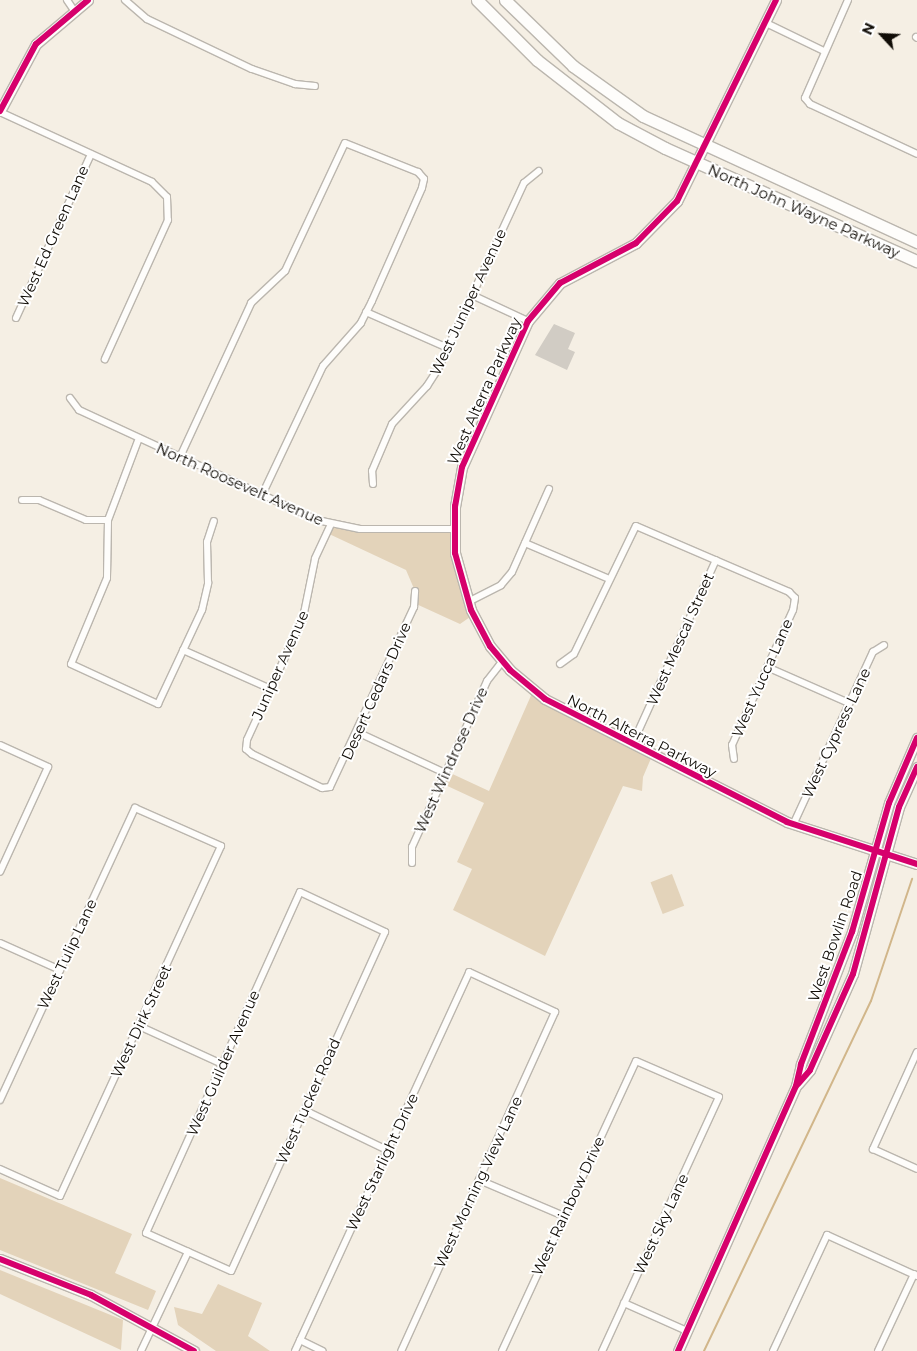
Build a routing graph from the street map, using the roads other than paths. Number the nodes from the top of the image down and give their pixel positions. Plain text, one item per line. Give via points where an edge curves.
1 (68, 0) edge
2 (88, 0) edge
3 (125, 0) edge
4 (477, 0) edge
5 (505, 0) edge
6 (776, 0) edge
7 (848, 0) edge
8 (73, 9) junction
9 (766, 23) junction
10 (824, 51) junction
11 (315, 86) dead end
12 (0, 112) edge
13 (704, 145) junction
14 (91, 154) junction
15 (917, 154) edge
16 (697, 163) junction
17 (539, 171) dead end
18 (917, 242) edge
19 (917, 262) edge
20 (472, 295) junction
21 (366, 312) junction
22 (16, 318) dead end
23 (528, 321) junction
24 (448, 348) junction
25 (105, 359) dead end
26 (70, 398) dead end
27 (139, 438) junction
28 (180, 457) junction
29 (374, 484) dead end
30 (550, 489) dead end
31 (262, 495) junction
32 (22, 500) dead end
33 (108, 520) junction
34 (214, 521) dead end
35 (331, 524) junction
36 (454, 529) junction
37 (525, 543) junction
38 (716, 560) junction
39 (609, 579) junction
40 (414, 591) dead end
41 (468, 602) junction
42 (884, 645) dead end
43 (183, 650) junction
44 (502, 662) junction
45 (560, 664) dead end
46 (767, 667) junction
47 (271, 689) junction
48 (849, 703) junction
49 (357, 732) junction
50 (917, 738) edge
51 (0, 745) edge
52 (632, 745) junction
53 (734, 759) dead end
54 (917, 768) edge
55 (445, 773) junction
56 (330, 787) joint
57 (135, 808) joint
58 (793, 825) junction
59 (876, 852) junction
60 (887, 855) junction
61 (412, 863) dead end
62 (917, 864) edge
63 (0, 872) edge
64 (300, 892) joint
65 (0, 943) edge
66 (60, 970) junction
67 (469, 972) joint
68 (139, 1026) junction
69 (917, 1052) edge
70 (636, 1061) joint
71 (222, 1064) junction
72 (796, 1086) junction
73 (0, 1100) edge
74 (304, 1110) junction
75 (388, 1150) junction
76 (0, 1169) edge
77 (917, 1169) edge
78 (479, 1180) junction
79 (564, 1216) junction
80 (188, 1252) junction
81 (0, 1259) edge
82 (915, 1275) edge
83 (624, 1303) junction
84 (152, 1327) junction
85 (687, 1331) junction
86 (300, 1340) junction
87 (141, 1351) edge
88 (194, 1351) edge
89 (295, 1351) edge
90 (323, 1351) edge
91 (400, 1351) edge
92 (502, 1351) edge
93 (602, 1351) edge
94 (678, 1351) edge
95 (773, 1351) edge
96 (878, 1351) edge

1 - 8 street
2 - 8 street
3 - 11 street via 146,19 252,69 295,84
4 - 16 highway, North John Wayne Parkway via 536,60 586,101 632,131
5 - 13 highway, North John Wayne Parkway via 552,48 602,89 643,116
6 - 9 street, West Alterra Parkway
7 - 10 street
8 - 12 street via 36,44
9 - 10 street
9 - 13 street, West Alterra Parkway
10 - 15 street via 805,98 810,104
12 - 14 street
13 - 16 street, West Alterra Parkway
13 - 18 highway, North John Wayne Parkway
14 - 22 street, West Ed Green Lane
14 - 25 street via 152,182 167,197 168,220
16 - 19 highway, North John Wayne Parkway
16 - 23 street, West Alterra Parkway via 678,200 657,225 636,243 560,284
17 - 20 street, West Juniper Avenue via 524,184
20 - 23 street
20 - 24 street, West Juniper Avenue
21 - 24 street
21 - 28 street via 424,179 400,164 345,143 285,271 250,302
21 - 31 street via 323,366
23 - 36 street, West Alterra Parkway via 462,466
24 - 29 street, West Juniper Avenue via 428,386 392,424 372,472
26 - 27 street, North Roosevelt Avenue via 79,410
27 - 28 street, North Roosevelt Avenue
27 - 33 street
28 - 31 street, North Roosevelt Avenue
30 - 37 street
31 - 35 street, North Roosevelt Avenue
32 - 33 street via 38,500 86,520
33 - 43 street via 108,578 70,664 158,704
34 - 43 street via 207,542 208,583 202,610
35 - 36 street, North Roosevelt Avenue via 360,529
35 - 47 street, Juniper Avenue via 315,559 303,618
36 - 41 street, North Alterra Parkway via 455,553
37 - 39 street
37 - 41 street via 501,585
38 - 39 street via 636,526
38 - 46 street, West Yucca Lane via 795,598
38 - 52 street, West Mescal Street
39 - 45 street via 574,654
40 - 49 street, Desert Cedars Drive via 414,607
41 - 44 street, North Alterra Parkway
42 - 48 street, West Cypress Lane via 873,652
43 - 47 street
44 - 52 street, North Alterra Parkway via 545,699
44 - 55 street, West Windrose Drive via 487,680
46 - 48 street
46 - 53 street, West Yucca Lane via 732,745
47 - 56 street, Juniper Avenue via 246,749 322,788
48 - 58 street, West Cypress Lane
49 - 55 street
49 - 56 street, Desert Cedars Drive
50 - 59 street, West Bowlin Road via 889,803
51 - 63 street via 48,767
52 - 58 street, North Alterra Parkway
54 - 60 street, West Bowlin Road via 899,807
55 - 61 street, West Windrose Drive via 412,847
57 - 66 street, West Tulip Lane
57 - 68 street, West Dirk Street via 221,846
58 - 59 street, North Alterra Parkway
59 - 60 street, North Alterra Parkway
59 - 72 street, West Bowlin Road via 848,946 800,1064
60 - 62 street, North Alterra Parkway
60 - 72 street, West Bowlin Road via 852,974 810,1070
64 - 71 street, West Guilder Avenue
64 - 74 street, West Tucker Road via 385,932
65 - 66 street
66 - 73 street, West Tulip Lane
67 - 75 street, West Starlight Drive
67 - 78 street, West Morning View Lane via 555,1012
68 - 71 street
68 - 76 street, West Dirk Street via 60,1196
69 - 77 street via 873,1149
70 - 79 street, West Rainbow Drive
70 - 83 street, West Sky Lane via 719,1097
71 - 80 street, West Guilder Avenue via 146,1233
72 - 85 street, West Bowlin Road
74 - 75 street
74 - 80 street, West Tucker Road via 230,1271
75 - 86 street, West Starlight Drive
78 - 79 street
78 - 91 street, West Morning View Lane
79 - 92 street, West Rainbow Drive
80 - 84 street
81 - 84 street via 91,1295
82 - 95 street via 827,1235
82 - 96 street
83 - 85 street
83 - 93 street, West Sky Lane
84 - 87 street
84 - 88 street
85 - 94 street, West Bowlin Road
86 - 89 street, West Starlight Drive
86 - 90 street

